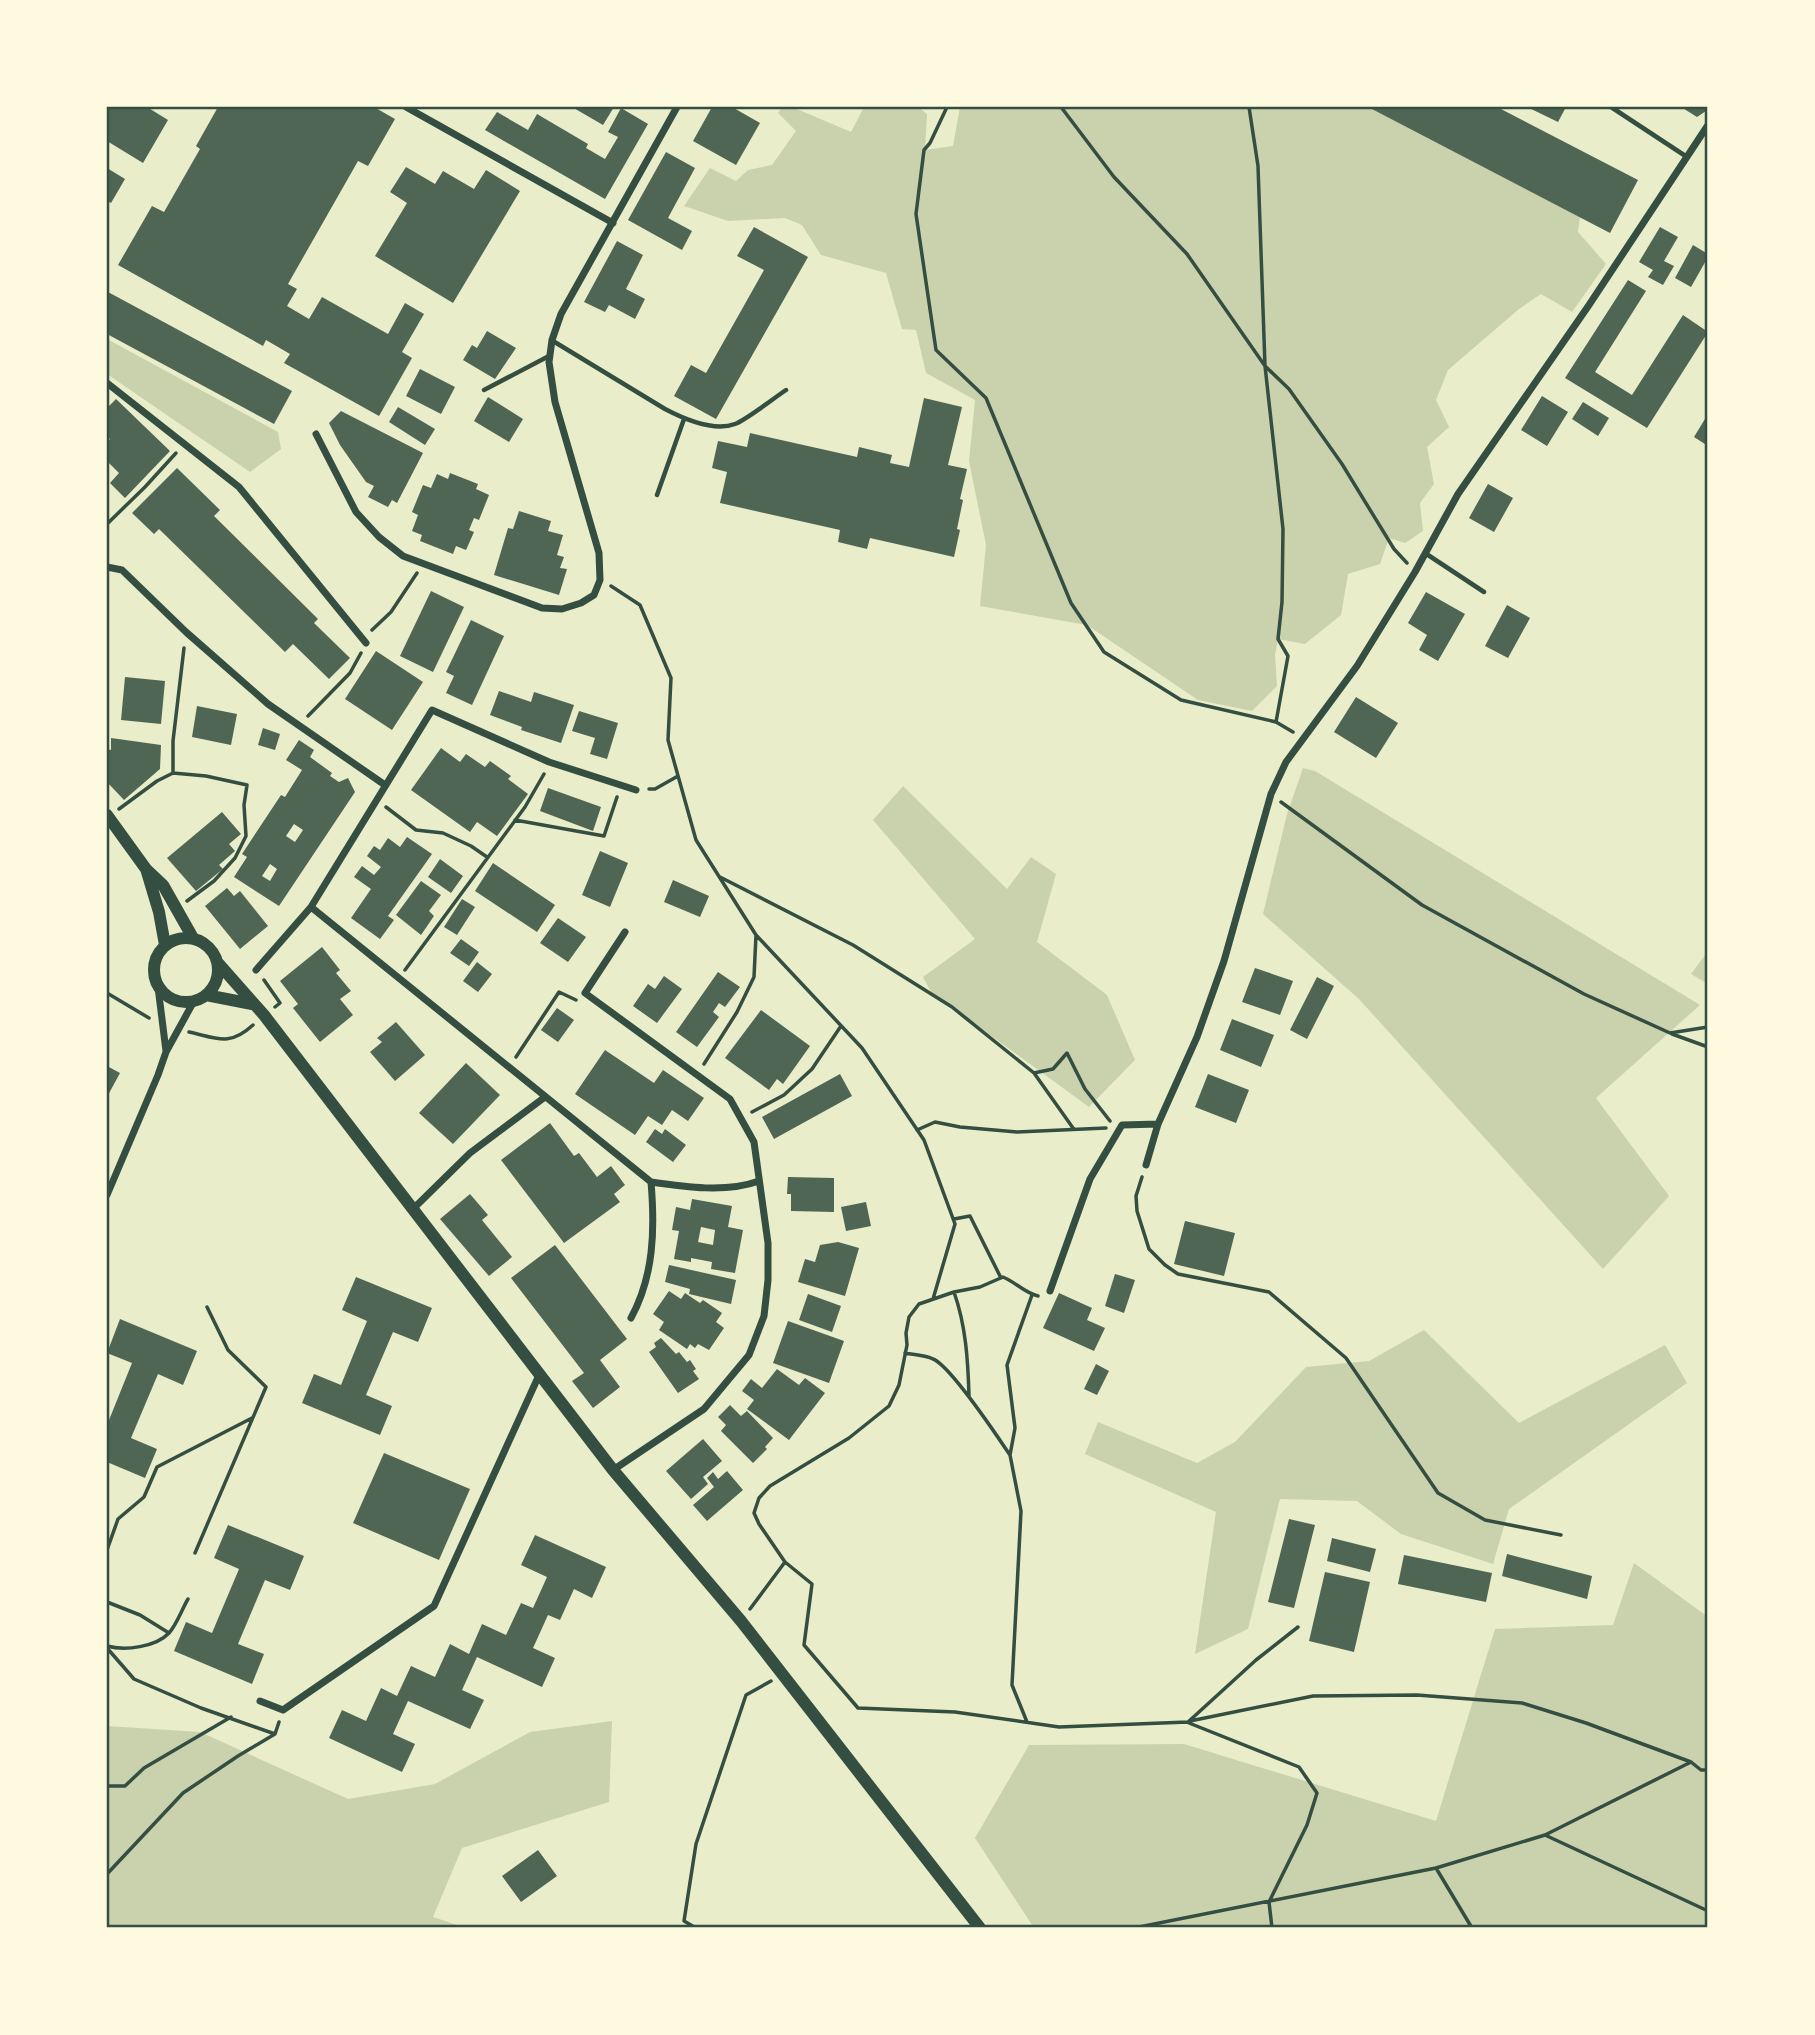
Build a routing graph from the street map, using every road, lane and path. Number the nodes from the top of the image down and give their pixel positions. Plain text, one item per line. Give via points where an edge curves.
1 (406, 107) edge
2 (677, 107) edge
3 (947, 107) edge
4 (1061, 107) edge
5 (1249, 107) edge
6 (1611, 107) edge
7 (416, 109) edge
8 (1708, 125) edge
9 (1687, 157) junction
10 (613, 223) junction
11 (552, 340) junction
12 (550, 355) junction
13 (1265, 366) junction
14 (107, 383) edge
15 (484, 390) dead end
16 (786, 390) dead end
17 (684, 419) junction
18 (316, 435) dead end
19 (184, 444) junction
20 (657, 495) dead end
21 (107, 524) edge
22 (1426, 553) junction
23 (423, 563) junction
24 (107, 567) edge
25 (1415, 572) junction
26 (600, 580) junction
27 (1484, 592) dead end
28 (372, 631) dead end
29 (187, 632) junction
30 (366, 643) joint
31 (1276, 722) junction
32 (298, 724) junction
33 (1303, 738) junction
34 (550, 762) junction
35 (173, 773) junction
36 (678, 776) junction
37 (385, 785) junction
38 (622, 785) junction
39 (636, 790) joint
40 (1271, 794) junction
41 (131, 800) dead end
42 (376, 800) junction
43 (107, 814) edge
44 (515, 820) junction
45 (487, 857) junction
46 (146, 869) junction
47 (719, 877) junction
48 (214, 881) dead end
49 (311, 907) junction
50 (625, 932) dead end
51 (756, 935) junction
52 (193, 938) junction
53 (165, 945) junction
54 (218, 963) junction
55 (256, 970) joint
56 (399, 978) junction
57 (158, 987) junction
58 (107, 993) edge
59 (200, 998) junction
60 (569, 998) dead end
61 (252, 1004) junction
62 (264, 1015) junction
63 (163, 1026) junction
64 (841, 1026) junction
65 (1708, 1027) edge
66 (178, 1030) junction
67 (1670, 1033) junction
68 (1708, 1046) edge
69 (166, 1052) junction
70 (509, 1068) junction
71 (1034, 1073) junction
72 (697, 1074) junction
73 (545, 1097) junction
74 (741, 1118) junction
75 (1158, 1125) junction
76 (1073, 1128) junction
77 (917, 1130) junction
78 (1146, 1165) joint
79 (758, 1181) junction
80 (651, 1182) junction
81 (107, 1195) edge
82 (414, 1208) junction
83 (954, 1219) junction
84 (1001, 1278) junction
85 (1050, 1291) joint
86 (954, 1292) junction
87 (1032, 1295) junction
88 (933, 1299) junction
89 (207, 1307) dead end
90 (631, 1318) dead end
91 (905, 1353) junction
92 (540, 1373) junction
93 (970, 1398) junction
94 (253, 1417) junction
95 (1010, 1455) junction
96 (613, 1470) junction
97 (1561, 1535) dead end
98 (107, 1550) edge
99 (195, 1553) dead end
100 (785, 1562) junction
101 (188, 1599) dead end
102 (107, 1602) edge
103 (741, 1621) junction
104 (1298, 1627) dead end
105 (169, 1633) junction
106 (107, 1647) edge
107 (782, 1674) junction
108 (260, 1700) dead end
109 (283, 1710) junction
110 (231, 1717) junction
111 (1027, 1722) junction
112 (1188, 1722) junction
113 (275, 1734) junction
114 (1691, 1762) junction
115 (1708, 1770) edge
116 (107, 1786) edge
117 (1545, 1835) junction
118 (1436, 1868) junction
119 (107, 1874) edge
120 (1269, 1902) junction
121 (1708, 1912) edge
122 (1153, 1925) junction
123 (696, 1928) edge
124 (980, 1928) edge
125 (1133, 1928) edge
126 (1163, 1928) edge
127 (1272, 1928) edge
128 (1472, 1928) edge

1 - 7 street
2 - 10 street
3 - 31 path via 924,150 916,214 936,350 986,398 1071,603 1104,652 1181,700
4 - 13 path via 1114,177 1187,254
5 - 13 path via 1258,166
6 - 9 lane
7 - 10 street
8 - 9 street
9 - 22 street via 1458,494
10 - 11 street via 561,314
11 - 12 street
11 - 17 lane
12 - 15 lane
12 - 26 street via 555,402 599,553
13 - 25 path via 1289,389 1394,549
13 - 31 path via 1283,529 1278,639 1288,656
14 - 19 street
16 - 17 lane via 735,424 716,426
17 - 20 lane
18 - 23 street via 356,512 403,556
19 - 21 path
19 - 30 street via 239,487
22 - 25 street
22 - 27 lane
23 - 26 street via 542,608 562,609 581,603 594,595
23 - 28 path via 391,612
24 - 29 street via 122,570
25 - 33 street via 1357,666
26 - 36 path via 640,605 671,678 668,740
29 - 32 street via 268,704
29 - 35 path
30 - 32 path via 350,673
31 - 33 path
32 - 37 street
33 - 40 street
34 - 37 street via 432,710
34 - 38 street
34 - 44 path
35 - 41 path
35 - 48 path via 247,785 246,836 235,858
36 - 39 path via 655,789
36 - 47 path via 696,840
37 - 42 street
38 - 39 street
38 - 44 path via 604,836
40 - 67 path via 1422,905 1584,994
40 - 75 street via 1220,973
42 - 45 path via 416,830 443,833
42 - 49 street
43 - 46 street
44 - 45 path
45 - 56 path
46 - 52 street via 163,885
46 - 53 street
47 - 51 path
47 - 71 path via 853,944 952,1007
49 - 55 street
49 - 56 street
50 - 72 street via 586,993
51 - 64 path
51 - 72 path via 754,977
52 - 53 street
52 - 54 street via 209,947
53 - 57 street via 155,960
54 - 59 street via 216,981
54 - 61 street
55 - 62 path via 280,1003
56 - 70 street
57 - 59 street via 174,1000
57 - 63 street
58 - 63 path
59 - 61 street
59 - 66 street
60 - 70 path via 559,992
61 - 62 street
62 - 66 path via 242,1035 227,1040
62 - 82 street
63 - 69 street
64 - 74 path via 812,1069 784,1095
64 - 77 path via 862,1048
65 - 67 path
66 - 69 street
67 - 68 path
69 - 81 street
70 - 73 street
71 - 76 path
71 - 76 path via 1053,1069 1067,1054 1085,1089 1115,1128
72 - 74 street via 730,1099
73 - 80 street
73 - 82 street via 470,1153
74 - 79 street via 754,1142
75 - 78 street
75 - 85 street via 1122,1125 1090,1179
76 - 77 path via 1017,1132 936,1122
77 - 83 path
78 - 97 path via 1136,1196 1137,1211 1149,1249 1165,1265 1178,1274 1269,1292 1346,1357 1438,1493 1485,1520
79 - 80 street via 699,1188
79 - 96 street via 764,1204 768,1280 764,1316 749,1355 704,1409
80 - 90 street via 655,1229 642,1298
82 - 92 street
83 - 84 path via 970,1216
83 - 88 path
84 - 86 path
84 - 87 path
85 - 87 path
86 - 88 path
86 - 93 path via 961,1311
87 - 95 path via 1007,1365 1015,1429
88 - 91 path via 919,1304 909,1317
89 - 94 path via 228,1349 266,1387
91 - 93 path via 935,1359
91 - 100 path via 899,1385 889,1406 759,1498 754,1513
92 - 96 street
92 - 109 street via 434,1606
93 - 95 path
94 - 98 path via 157,1467 144,1497 118,1519
94 - 99 path
95 - 111 path via 1021,1511 1012,1685
96 - 103 street
100 - 103 path
100 - 111 path via 812,1584 804,1645 858,1708 955,1712
101 - 105 path
102 - 105 path
103 - 107 street
104 - 112 path
105 - 106 path via 145,1646
106 - 110 path via 134,1679
107 - 123 path via 746,1695 736,1724 696,1844 684,1921
107 - 124 street
108 - 109 street
109 - 113 path
110 - 113 path
110 - 116 path via 144,1768 125,1786
111 - 112 path via 1059,1727
112 - 114 path via 1313,1696 1417,1695 1522,1703
112 - 120 path via 1299,1767 1317,1793 1307,1825
113 - 119 path via 183,1793
114 - 115 path
114 - 117 path
117 - 118 path
117 - 121 path
118 - 120 path
118 - 128 path
120 - 122 path
120 - 127 path
122 - 125 path
122 - 126 path

